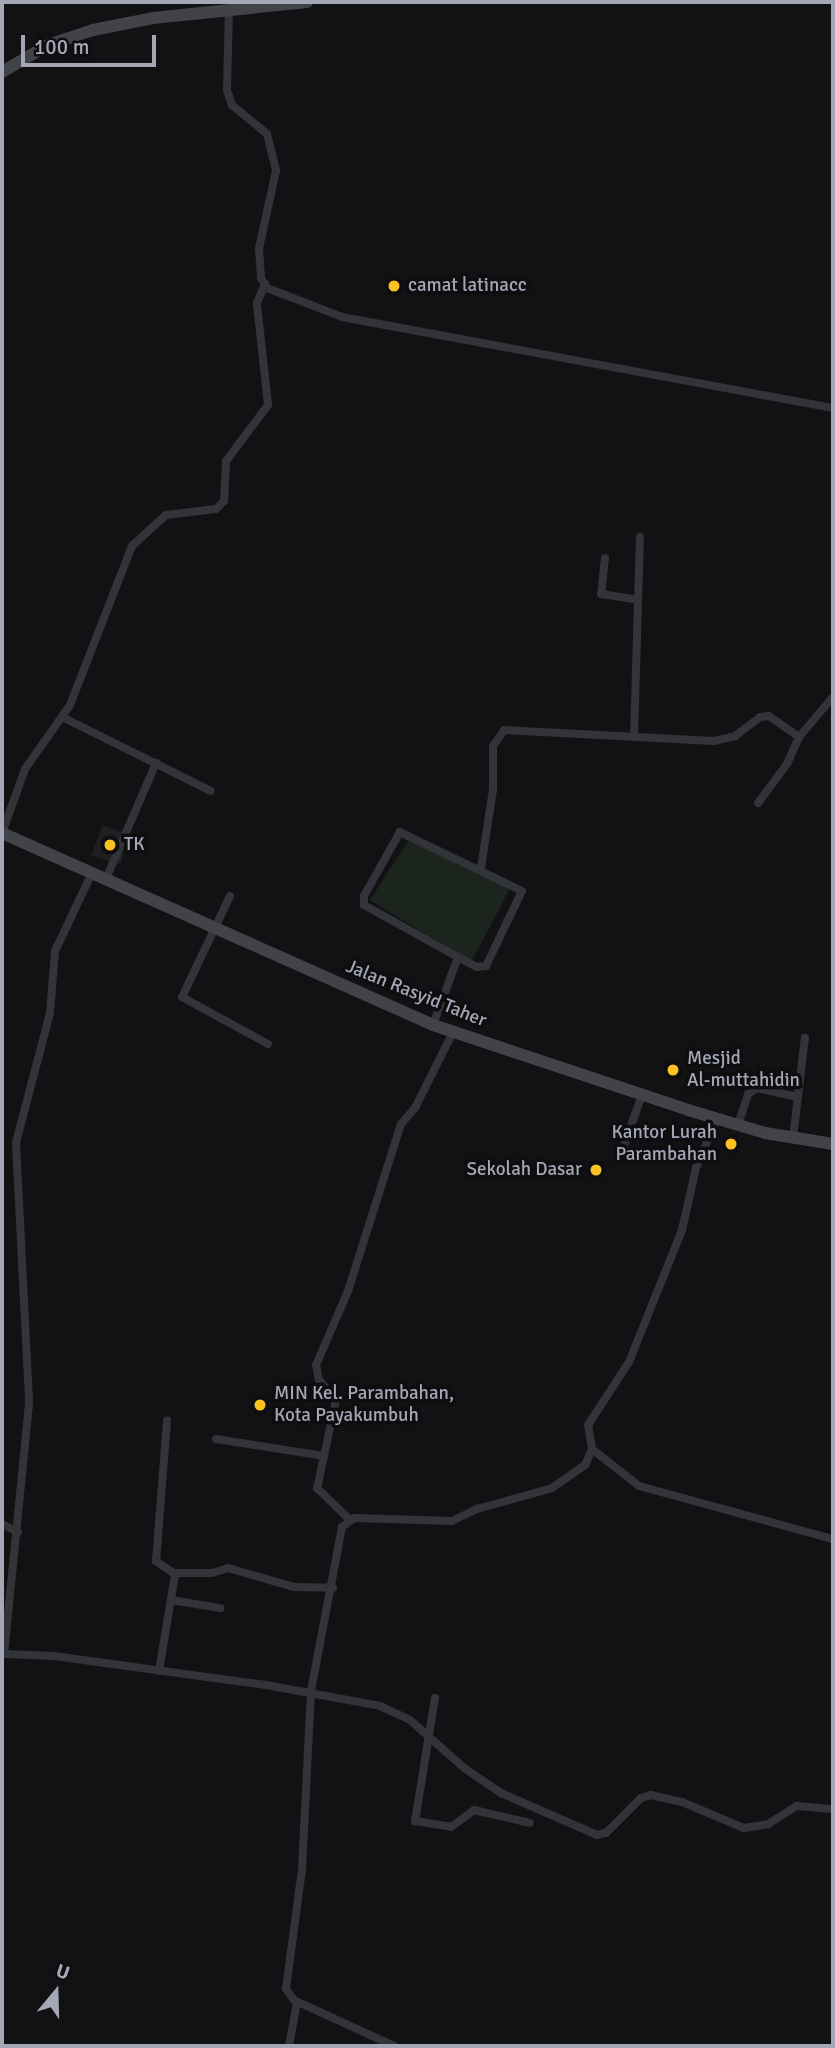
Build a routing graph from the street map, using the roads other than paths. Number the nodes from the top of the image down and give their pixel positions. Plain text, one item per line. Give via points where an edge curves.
1 (307, 2) edge
2 (257, 3) edge
3 (229, 8) junction
4 (2, 72) edge
5 (265, 284) junction
6 (833, 408) edge
7 (640, 537) dead end
8 (605, 558) dead end
9 (637, 600) junction
10 (833, 697) edge
11 (62, 716) junction
12 (634, 737) junction
13 (799, 737) junction
14 (156, 763) junction
15 (211, 790) dead end
16 (758, 803) dead end
17 (2, 833) edge
18 (481, 868) junction
19 (91, 875) junction
20 (105, 881) junction
21 (230, 896) dead end
22 (214, 930) junction
23 (458, 957) junction
24 (433, 1025) junction
25 (453, 1032) junction
26 (805, 1038) dead end
27 (268, 1044) dead end
28 (642, 1095) junction
29 (798, 1097) junction
30 (717, 1118) junction
31 (738, 1125) junction
32 (793, 1138) junction
33 (833, 1144) edge
34 (622, 1151) dead end
35 (167, 1420) dead end
36 (216, 1439) dead end
37 (592, 1449) junction
38 (324, 1456) junction
39 (349, 1519) junction
40 (2, 1524) edge
41 (18, 1532) junction
42 (833, 1539) edge
43 (174, 1573) junction
44 (333, 1588) junction
45 (171, 1601) junction
46 (220, 1608) dead end
47 (3, 1656) edge
48 (159, 1671) junction
49 (311, 1691) junction
50 (435, 1698) dead end
51 (429, 1739) junction
52 (833, 1809) edge
53 (530, 1823) dead end
54 (297, 2002) junction
55 (289, 2046) edge
56 (394, 2046) edge

1 - 2 street
2 - 3 street
3 - 4 street via 153,18 67,37
3 - 5 street via 227,90 232,105 267,134 276,171 259,248
5 - 6 street via 299,303 342,317
5 - 11 street via 257,303 268,408 226,461 226,493 219,507 166,515 132,546
7 - 9 street via 642,572
8 - 9 street via 601,594
9 - 12 street
10 - 13 street
11 - 14 street
11 - 17 street via 25,769
12 - 13 street via 721,741 769,716
12 - 18 street via 499,733 493,746 493,790
13 - 16 street via 787,764
14 - 15 street
14 - 20 street
17 - 19 street, Jalan Rasyid Taher
18 - 23 street via 522,893 486,966 477,967
18 - 23 street via 400,832 363,898 366,908
19 - 20 street, Jalan Rasyid Taher
19 - 41 street via 57,946 50,1013 16,1143 29,1404
20 - 22 street, Jalan Rasyid Taher
21 - 22 street
22 - 24 street, Jalan Rasyid Taher
22 - 27 street via 182,997
23 - 24 street
24 - 25 street, Jalan Rasyid Taher
25 - 28 street, Jalan Rasyid Taher
25 - 38 street via 415,1108 401,1124 348,1291 316,1365 318,1380 337,1400
26 - 29 street
28 - 30 street, Jalan Rasyid Taher
28 - 34 street
29 - 31 street via 757,1088 748,1094
29 - 32 street
30 - 31 street, Jalan Rasyid Taher
30 - 37 street via 696,1168 681,1230 629,1362 588,1425
31 - 32 street, Jalan Rasyid Taher
32 - 33 street, Jalan Rasyid Taher
35 - 43 street via 156,1561
36 - 38 street
37 - 39 street via 585,1465 568,1480 452,1521
37 - 42 street via 639,1486
38 - 39 street via 317,1488
39 - 44 street via 342,1527
40 - 41 street
41 - 47 street
43 - 44 street via 212,1573 228,1567 294,1587
43 - 45 street
44 - 49 street
45 - 46 street
45 - 48 street
47 - 48 street via 54,1656
48 - 49 street
49 - 51 street via 396,1711
49 - 54 street via 302,1869 286,1989
50 - 51 street
51 - 52 street via 501,1793 597,1835 607,1833 641,1798 650,1796 673,1799 744,1828 768,1824 797,1806
51 - 53 street via 417,1822 451,1827 474,1810
54 - 55 street
54 - 56 street

